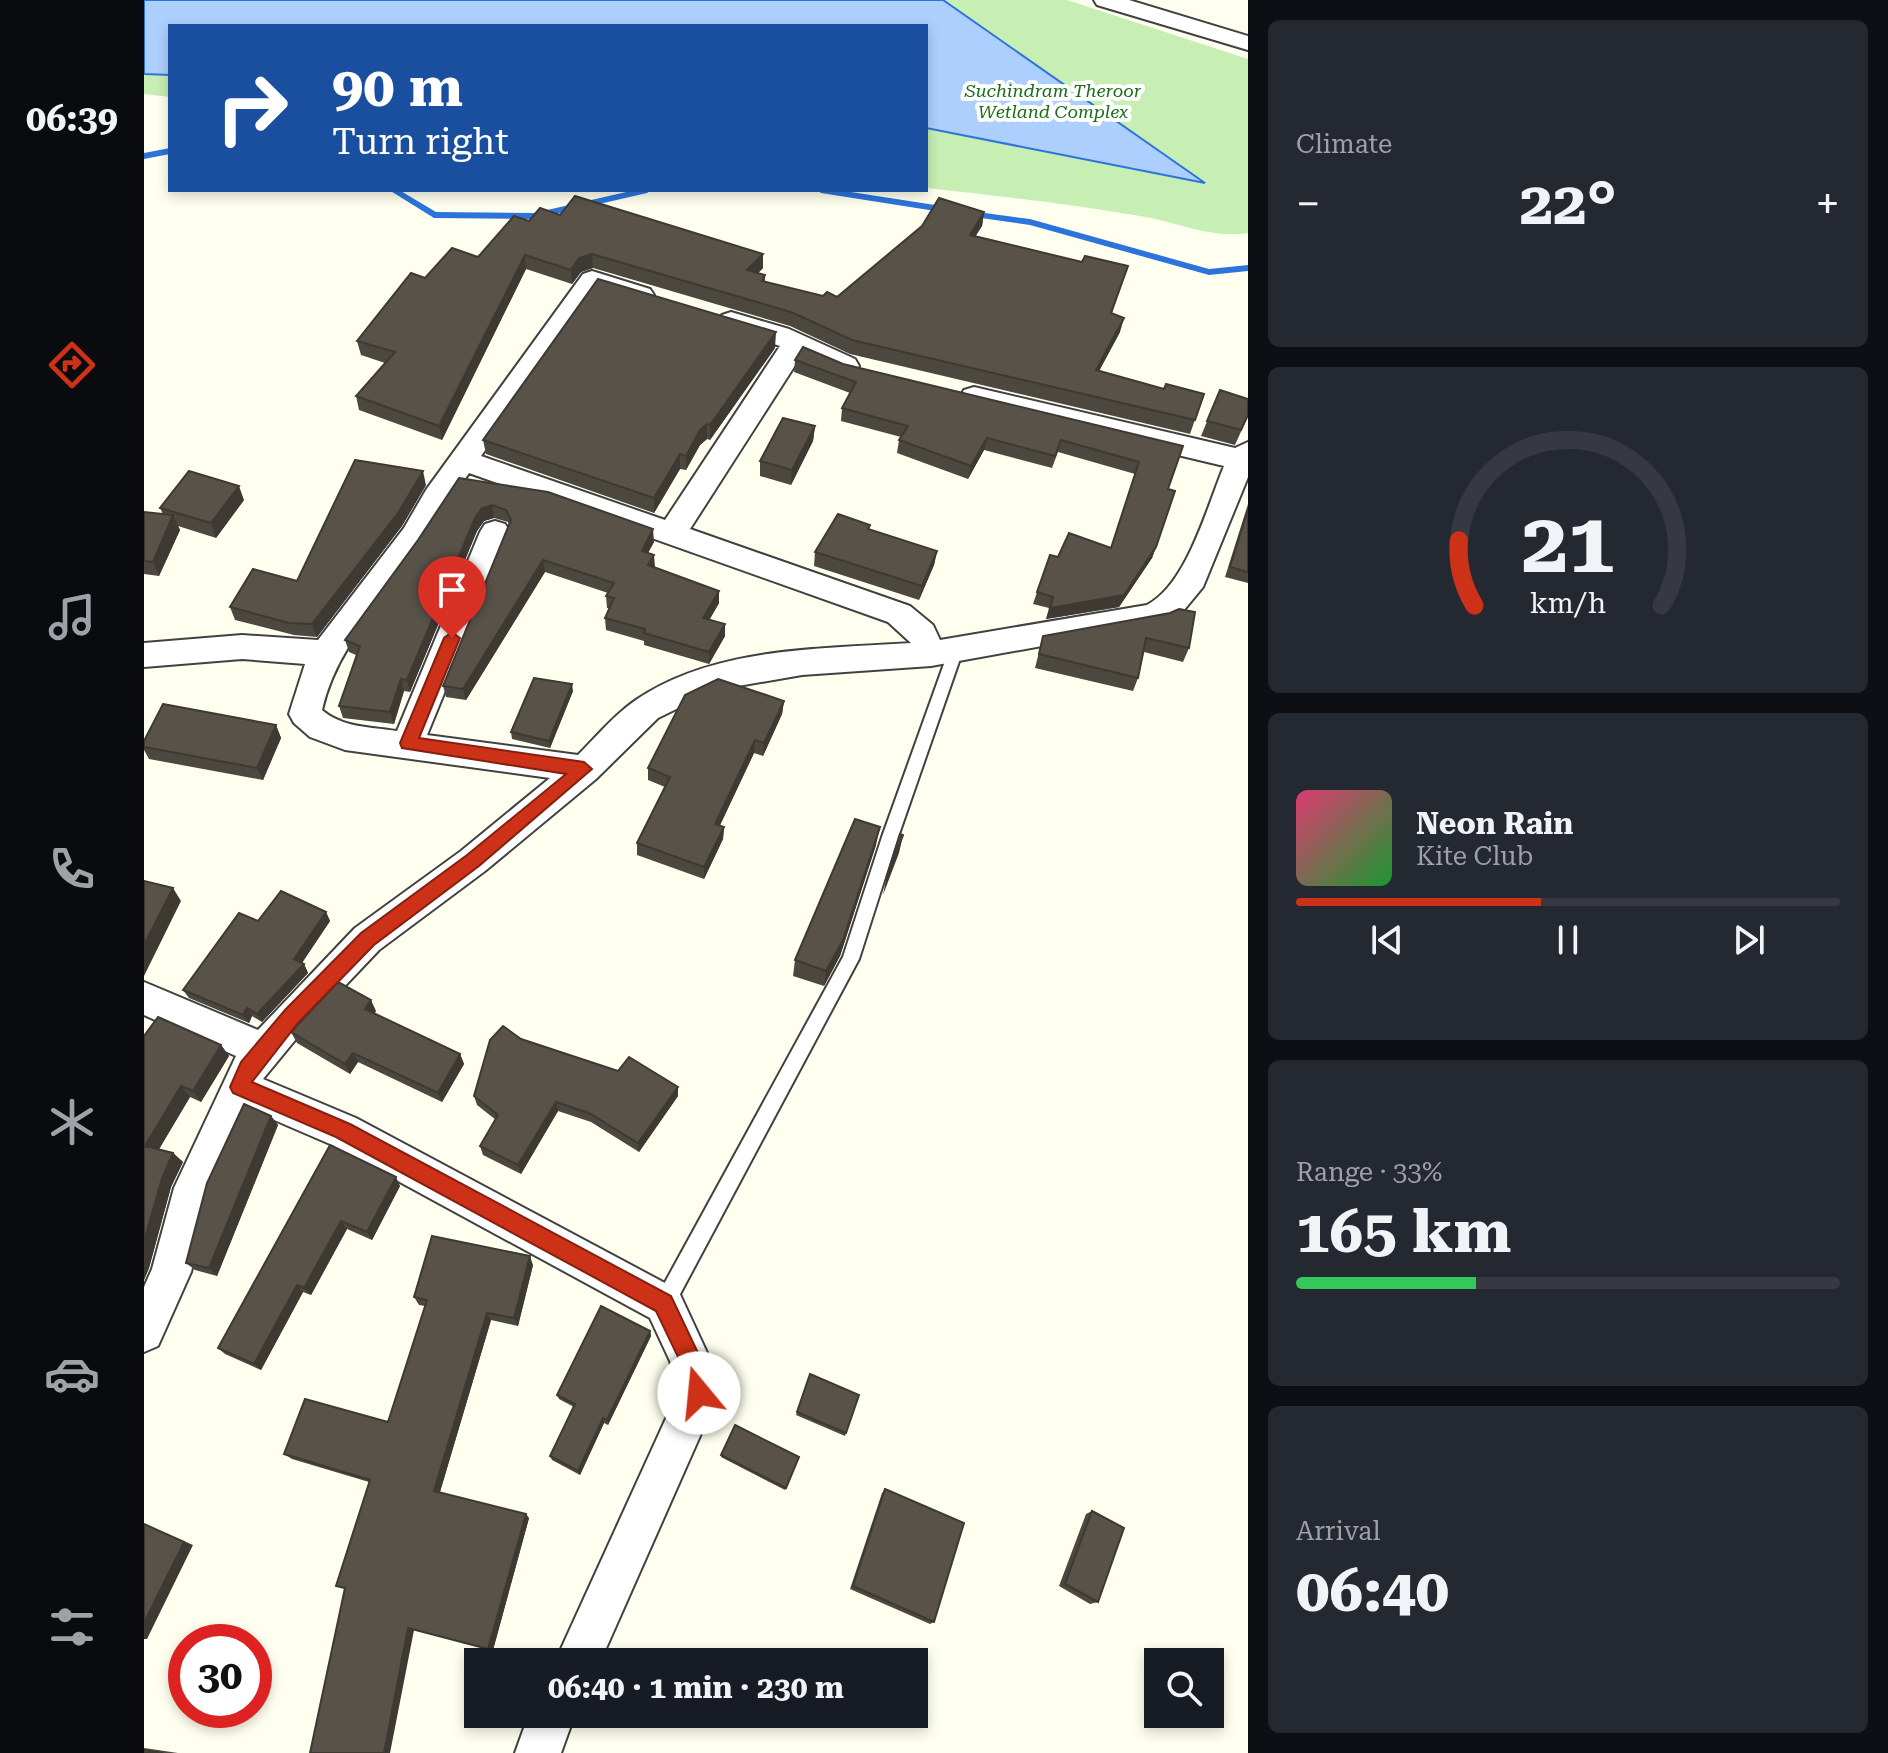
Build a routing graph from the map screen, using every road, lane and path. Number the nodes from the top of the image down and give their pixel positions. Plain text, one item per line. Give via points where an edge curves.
1 (1105, 0) edge
2 (1248, 43) edge
3 (664, 301) edge
4 (708, 314) edge
5 (795, 344) junction
6 (868, 372) edge
7 (955, 392) edge
8 (1245, 456) edge
9 (463, 460) junction
10 (495, 532) dead end
11 (672, 533) junction
12 (943, 652) junction
13 (324, 653) junction
14 (144, 655) edge
15 (408, 743) junction
16 (584, 769) junction
17 (144, 998) edge
18 (263, 1050) junction
19 (240, 1087) junction
20 (664, 1304) junction
21 (144, 1332) edge
22 (583, 1648) edge
23 (547, 1728) edge
24 (538, 1753) edge

1 - 2 street
3 - 9 street via 592,280
4 - 5 street
5 - 6 street
5 - 11 street
7 - 8 street
8 - 12 street via 1195,573 1168,608 1153,616
9 - 11 street
9 - 13 street via 414,536
10 - 15 street
11 - 12 street via 899,614
12 - 16 street via 802,663 709,678 647,709
12 - 20 lane via 851,959
13 - 14 street via 242,647
13 - 15 street via 307,697 305,714 312,722 345,737
15 - 16 street
16 - 18 street via 367,939
17 - 18 street
18 - 19 street
19 - 20 street via 343,1131
19 - 21 street via 197,1178 171,1272
20 - 22 street via 699,1393
23 - 24 street

